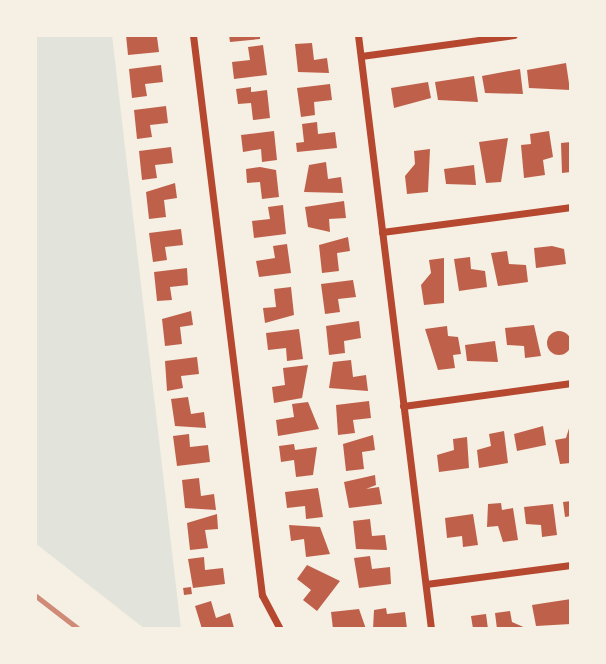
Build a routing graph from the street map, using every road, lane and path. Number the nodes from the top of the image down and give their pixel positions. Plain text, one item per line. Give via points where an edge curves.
1 (193, 35) edge
2 (358, 35) edge
3 (514, 35) edge
4 (361, 56) junction
5 (571, 207) edge
6 (382, 232) junction
7 (571, 383) edge
8 (403, 406) junction
9 (571, 565) edge
10 (426, 584) junction
11 (280, 629) edge
12 (431, 629) edge

1 - 11 street via 262,594
2 - 4 street
3 - 4 street
4 - 6 street
5 - 6 street
6 - 8 street
7 - 8 street
8 - 10 street
9 - 10 street
10 - 12 street

